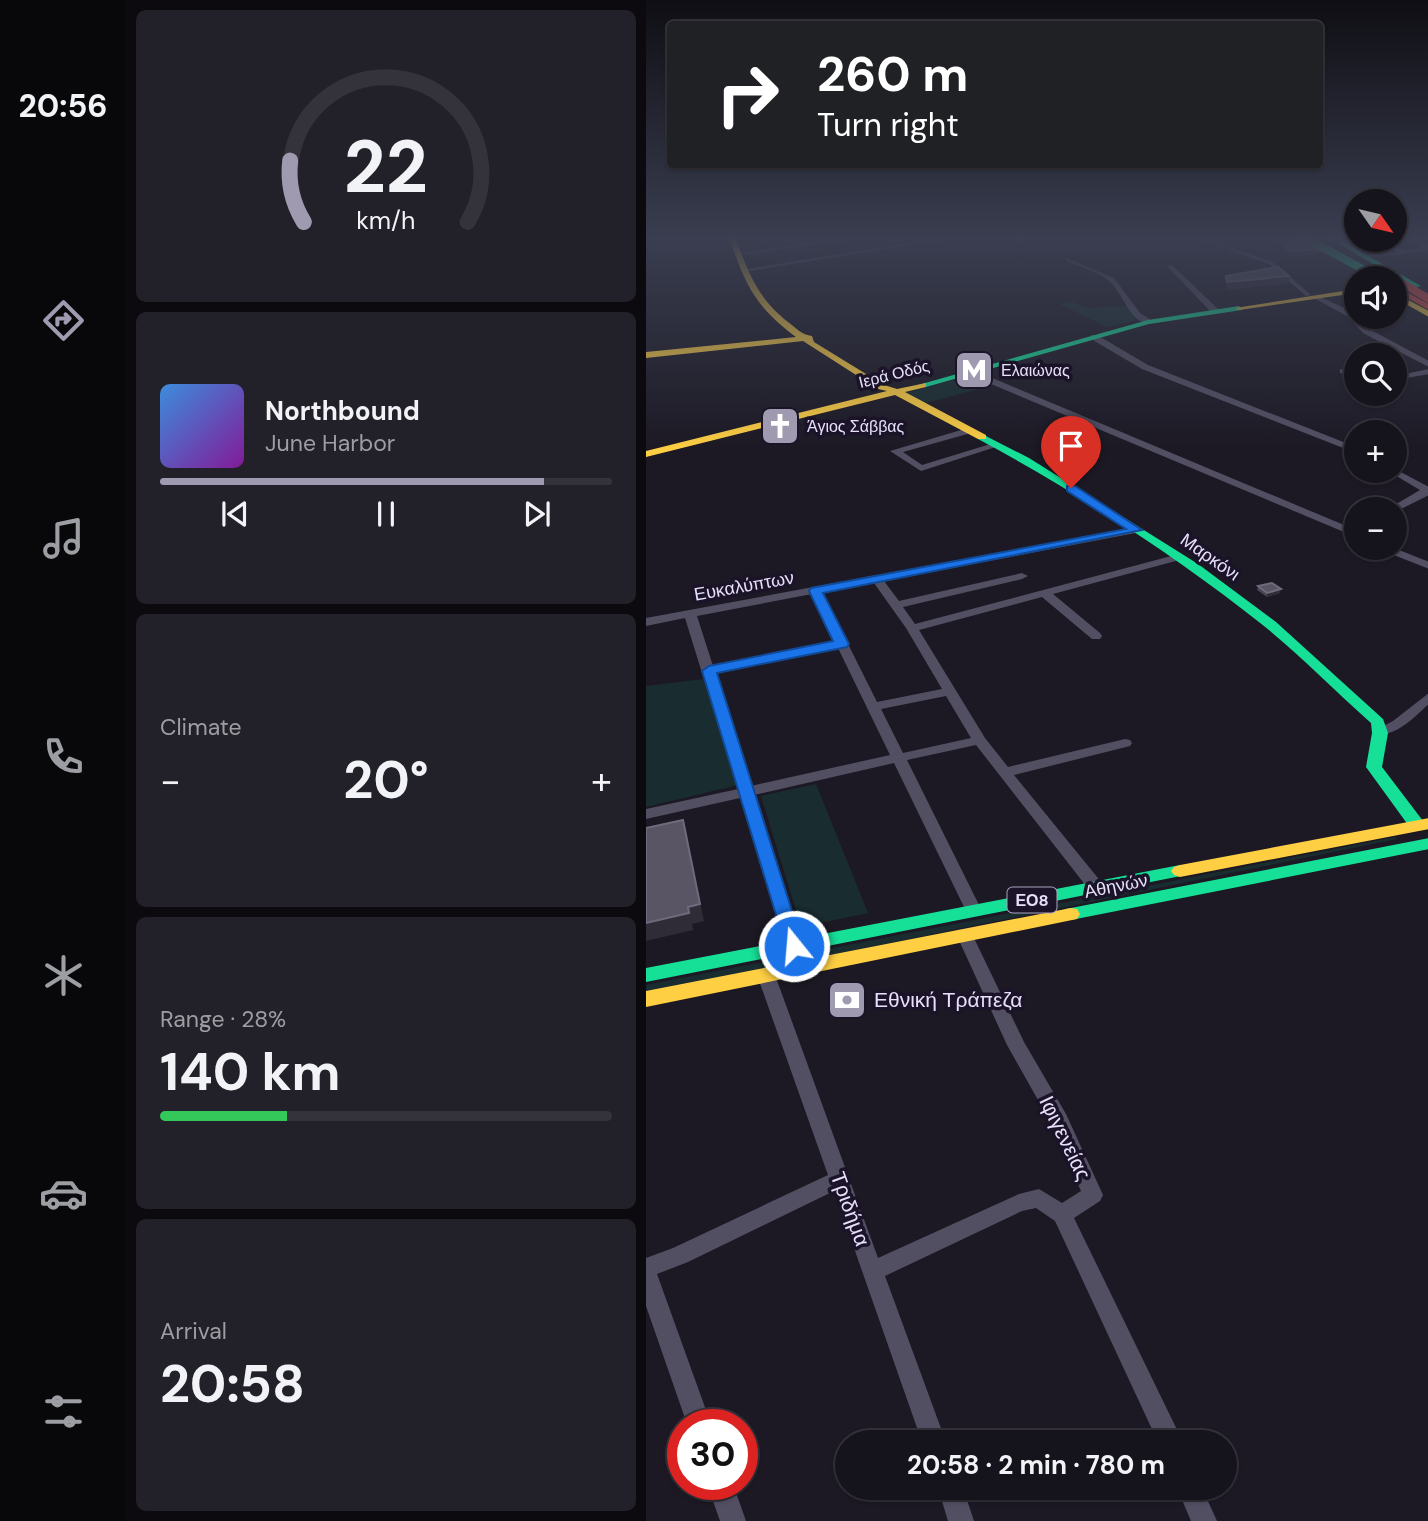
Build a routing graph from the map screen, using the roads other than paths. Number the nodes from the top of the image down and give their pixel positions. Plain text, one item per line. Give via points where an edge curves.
1 (775, 308) edge
2 (1135, 308) edge
3 (1221, 308) edge
4 (1337, 308) edge
5 (1213, 309) joint
6 (1146, 321) junction
7 (808, 336) junction
8 (1094, 337) junction
9 (646, 354) edge
10 (1428, 365) edge
11 (1428, 371) edge
12 (970, 372) junction
13 (1407, 375) edge
14 (894, 390) junction
15 (968, 431) junction
16 (1344, 445) edge
17 (997, 446) junction
18 (646, 451) edge
19 (1407, 479) edge
20 (1407, 502) edge
21 (1344, 525) edge
22 (1137, 530) junction
23 (1179, 557) junction
24 (1407, 557) edge
25 (1428, 566) edge
26 (1022, 576) dead end
27 (878, 580) junction
28 (816, 591) junction
29 (1046, 594) junction
30 (895, 605) junction
31 (690, 614) junction
32 (646, 622) edge
33 (912, 628) junction
34 (1096, 636) dead end
35 (842, 644) junction
36 (709, 671) junction
37 (949, 691) junction
38 (1428, 697) edge
39 (872, 707) junction
40 (1381, 731) junction
41 (979, 740) junction
42 (1126, 743) dead end
43 (898, 758) junction
44 (1003, 773) junction
45 (746, 793) junction
46 (646, 814) edge
47 (1425, 828) edge
48 (1428, 843) edge
49 (1096, 887) junction
50 (973, 911) junction
51 (965, 936) junction
52 (794, 946) junction
53 (646, 975) edge
54 (766, 975) junction
55 (646, 999) edge
56 (840, 1179) junction
57 (1062, 1214) junction
58 (646, 1268) edge
59 (873, 1271) junction
60 (646, 1275) edge
61 (694, 1409) edge
62 (930, 1430) edge
63 (1165, 1430) edge
64 (726, 1500) edge
65 (955, 1500) edge
66 (1195, 1500) edge
67 (733, 1521) edge
68 (962, 1521) edge
69 (1204, 1521) edge

1 - 7 main road, Μαρκόνι
2 - 6 street
3 - 5 main road, Ιερά Οδός
4 - 10 street via 1366,331
5 - 6 main road, Ιερά Οδός
6 - 8 main road, Ιερά Οδός
6 - 14 main road, Ιερά Οδός
7 - 9 main road
7 - 14 main road, Μαρκόνι via 880,387
8 - 12 main road, Ιερά Οδός
8 - 16 street via 1145,367
11 - 13 street
12 - 14 main road, Ιερά Οδός
12 - 21 street
14 - 15 main road, Μαρκόνι
14 - 18 main road, Ιερά Οδός
15 - 17 main road, Μαρκόνι
15 - 17 street via 895,451 921,468
17 - 22 main road, Μαρκόνι
19 - 20 street via 1425,489
22 - 23 main road, Μαρκόνι
22 - 27 street, Ευκαλύπτων
23 - 29 street
23 - 40 main road, Μαρκόνι via 1271,625 1376,719
24 - 25 street
26 - 30 street
27 - 28 street, Ευκαλύπτων
27 - 30 street
28 - 31 street, Ευκαλύπτων
28 - 35 street
29 - 33 street
29 - 34 street
30 - 33 street
31 - 32 street, Ευκαλύπτων
31 - 36 street
33 - 37 street
35 - 36 street
35 - 39 street
36 - 45 street
37 - 39 street
37 - 41 street
38 - 40 street via 1393,727
39 - 43 street
40 - 47 main road via 1372,756 1374,767
41 - 43 street
41 - 44 street
42 - 44 street
43 - 45 street
43 - 50 street
44 - 49 street
45 - 46 street
45 - 52 street
47 - 49 main road, Αθηνών / ΕΟ8
48 - 51 main road, Αθηνών / ΕΟ8
49 - 50 main road, Αθηνών / ΕΟ8
50 - 52 main road, Αθηνών / ΕΟ8
51 - 54 main road, Αθηνών / ΕΟ8
51 - 57 street, Ιφιγενείας via 1016,1045 1060,1120 1093,1195
52 - 53 main road, Αθηνών / ΕΟ8
54 - 55 main road, Αθηνών / ΕΟ8
54 - 56 street, Τριδήμα
56 - 58 street
56 - 59 street, Τριδήμα
57 - 59 street via 1039,1198 1019,1203
57 - 63 street
59 - 62 street, Τριδήμα
60 - 61 street
64 - 67 street
65 - 68 street
66 - 69 street

